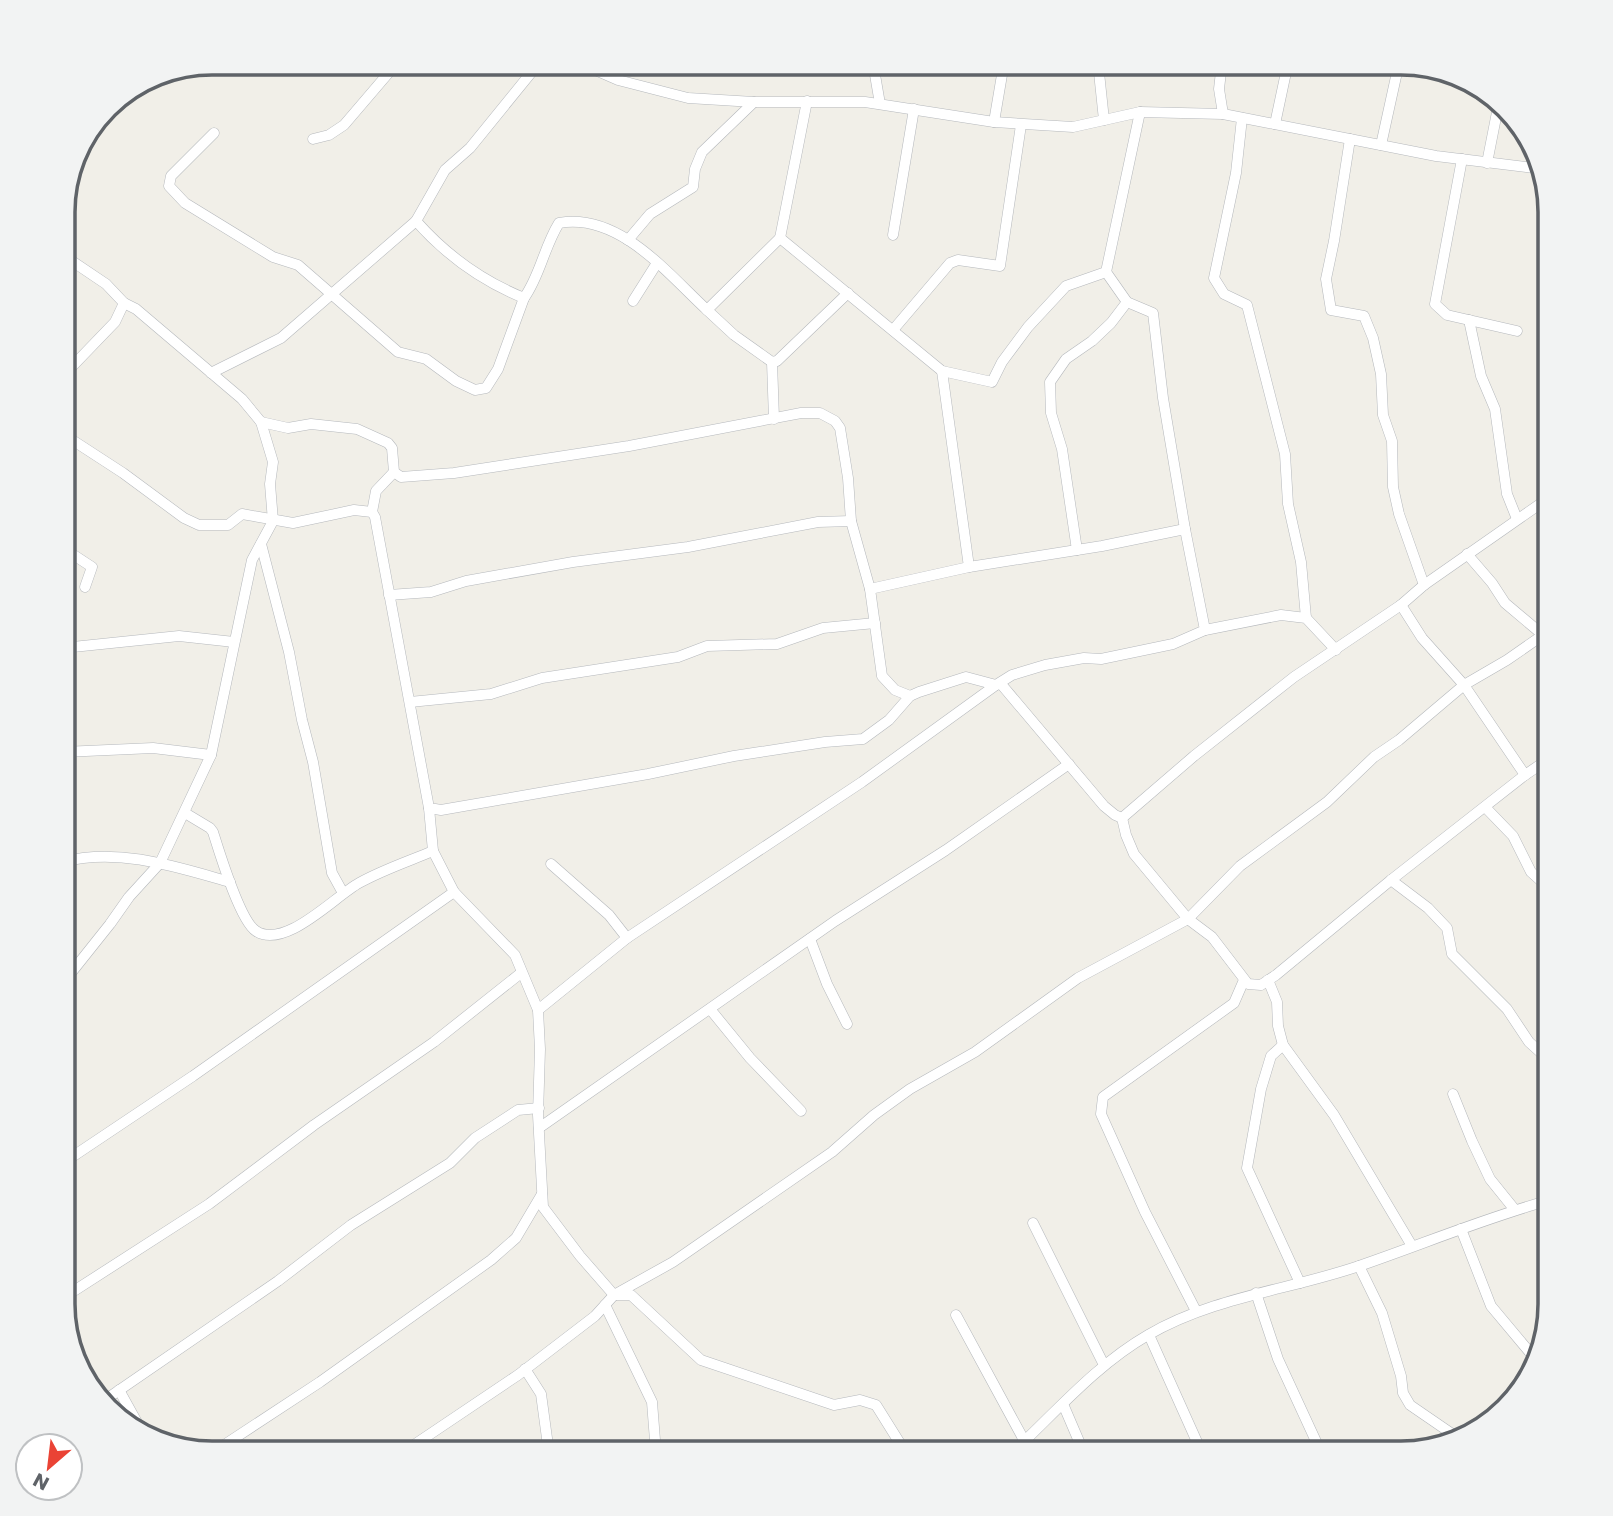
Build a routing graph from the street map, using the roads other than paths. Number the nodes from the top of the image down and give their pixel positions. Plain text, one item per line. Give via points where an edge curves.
1 (875, 75) edge
2 (1002, 75) edge
3 (1099, 75) edge
4 (1221, 75) edge
5 (1285, 75) edge
6 (1396, 75) edge
7 (386, 76) edge
8 (529, 76) edge
9 (608, 76) edge
10 (807, 101) junction
11 (754, 102) junction
12 (880, 104) junction
13 (914, 109) junction
14 (1140, 112) junction
15 (1223, 114) junction
16 (1497, 114) edge
17 (1242, 118) junction
18 (1104, 120) junction
19 (994, 122) junction
20 (1275, 124) junction
21 (1021, 125) junction
22 (214, 132) dead end
23 (313, 139) dead end
24 (1350, 139) junction
25 (1381, 145) junction
26 (1462, 159) junction
27 (1487, 163) junction
28 (1530, 168) edge
29 (416, 221) junction
30 (893, 235) dead end
31 (780, 238) junction
32 (628, 240) junction
33 (657, 263) junction
34 (76, 264) edge
35 (1106, 272) junction
36 (848, 293) junction
37 (333, 294) junction
38 (524, 298) junction
39 (633, 301) dead end
40 (1127, 302) junction
41 (124, 303) junction
42 (707, 310) junction
43 (1469, 320) junction
44 (893, 330) junction
45 (1517, 331) dead end
46 (76, 362) edge
47 (772, 362) junction
48 (942, 371) junction
49 (211, 373) junction
50 (775, 419) junction
51 (261, 422) junction
52 (76, 442) edge
53 (394, 471) junction
54 (1537, 505) edge
55 (372, 512) junction
56 (1517, 519) junction
57 (273, 521) junction
58 (851, 521) junction
59 (1185, 529) junction
60 (261, 543) junction
61 (1077, 550) junction
62 (1467, 554) junction
63 (76, 557) edge
64 (969, 567) junction
65 (1424, 585) junction
66 (85, 587) dead end
67 (870, 589) junction
68 (389, 596) junction
69 (1401, 606) junction
70 (1306, 618) junction
71 (875, 624) junction
72 (1537, 627) edge
73 (1205, 630) junction
74 (1537, 639) edge
75 (234, 642) junction
76 (76, 647) edge
77 (1336, 650) junction
78 (998, 684) junction
79 (1464, 685) junction
80 (910, 696) junction
81 (410, 702) junction
82 (76, 751) edge
83 (211, 755) junction
84 (1069, 764) junction
85 (1538, 766) edge
86 (1525, 775) junction
87 (1485, 807) junction
88 (429, 808) junction
89 (185, 813) junction
90 (1122, 818) junction
91 (433, 851) junction
92 (76, 859) edge
93 (160, 863) junction
94 (551, 864) dead end
95 (1538, 879) edge
96 (1391, 880) junction
97 (230, 882) junction
98 (454, 892) junction
99 (343, 893) junction
100 (1188, 919) junction
101 (626, 937) junction
102 (810, 939) junction
103 (76, 967) edge
104 (521, 973) junction
105 (1244, 980) junction
106 (1268, 980) junction
107 (710, 1009) junction
108 (538, 1010) junction
109 (847, 1024) dead end
110 (1283, 1045) junction
111 (1538, 1050) edge
112 (1453, 1094) dead end
113 (539, 1108) junction
114 (801, 1111) dead end
115 (539, 1128) junction
116 (76, 1154) edge
117 (543, 1192) junction
118 (1538, 1203) edge
119 (1515, 1210) junction
120 (1033, 1223) dead end
121 (1461, 1230) junction
122 (1412, 1245) junction
123 (1359, 1266) junction
124 (1300, 1283) junction
125 (76, 1290) edge
126 (1256, 1293) junction
127 (614, 1295) junction
128 (605, 1305) junction
129 (1196, 1311) junction
130 (956, 1315) dead end
131 (1149, 1335) junction
132 (1529, 1351) edge
133 (1104, 1365) junction
134 (526, 1369) junction
135 (119, 1390) junction
136 (111, 1396) edge
137 (1063, 1404) junction
138 (133, 1416) edge
139 (1449, 1432) edge
140 (230, 1441) edge
141 (420, 1441) edge
142 (547, 1441) edge
143 (655, 1441) edge
144 (898, 1441) edge
145 (1024, 1441) joint
146 (1079, 1441) edge
147 (1197, 1441) edge
148 (1316, 1441) edge

1 - 12 street
2 - 19 street
3 - 18 street
4 - 15 street
5 - 20 street
6 - 25 street
7 - 23 street via 344,125
8 - 29 street via 470,148 444,170
9 - 11 street via 682,97
10 - 11 street
10 - 12 street
10 - 31 street
11 - 32 street via 702,152 693,187 650,214
12 - 13 street
13 - 19 street
13 - 30 street
14 - 15 street
14 - 18 street
14 - 35 street
15 - 17 street
16 - 27 street
17 - 20 street
17 - 70 street via 1236,173 1214,278 1224,294 1247,305 1285,454
18 - 21 street via 1073,127
19 - 21 street
20 - 24 street
21 - 44 street via 1000,266 950,263
22 - 37 street via 171,176 169,186 185,203 274,257 298,265
24 - 25 street
24 - 65 street via 1326,278 1331,310 1364,316 1373,338 1383,415 1392,441 1393,487
25 - 26 street
26 - 27 street
26 - 43 street via 1435,304 1447,315
27 - 28 street
29 - 37 street
29 - 38 street via 438,245 478,275
31 - 36 street
31 - 42 street
32 - 33 street
32 - 38 street via 590,224 559,223
33 - 39 street
33 - 42 street
34 - 41 street
35 - 40 street
35 - 48 street via 1066,286 1021,336 992,382
36 - 44 street
36 - 47 street
37 - 38 street via 398,352 426,359 475,390 486,388 498,369
37 - 49 street via 281,338
40 - 59 street via 1153,313
40 - 61 street via 1092,341 1066,359 1050,382 1051,413 1062,449
41 - 46 street via 115,322
41 - 49 street
42 - 47 street
43 - 45 street
43 - 56 street via 1481,376 1495,409 1507,494
44 - 48 street
47 - 50 street
48 - 64 street
49 - 51 street via 242,398
50 - 53 street via 454,473 401,477
50 - 58 street via 820,413 835,421 840,428
51 - 53 street via 288,428 311,424 357,429 388,443
51 - 57 street via 273,462
52 - 57 street via 199,525 228,525 242,514
53 - 55 street via 376,491
54 - 56 street
55 - 57 street via 354,510 293,523
55 - 68 street
56 - 62 street
57 - 60 street
58 - 67 street
58 - 68 street via 818,522
59 - 61 street
59 - 73 street
60 - 75 street via 252,560
60 - 99 street via 313,762 332,873
61 - 64 street
62 - 65 street
62 - 72 street via 1505,603
63 - 66 street via 92,567
64 - 67 street
65 - 69 street
67 - 71 street
68 - 81 street
69 - 77 street
69 - 79 street via 1422,638
70 - 73 street via 1281,615
70 - 77 street
71 - 80 street via 882,676 895,690
71 - 81 street via 823,628 777,644 707,646 678,657 542,678 491,694
73 - 78 street via 1173,644 1045,665
74 - 79 street
75 - 76 street via 178,636
75 - 83 street
77 - 90 street via 1294,677
78 - 80 street via 966,677
78 - 84 street
78 - 101 street via 863,782
79 - 86 street
79 - 100 street via 1374,757 1327,802 1240,866
80 - 88 street via 889,720 863,739 734,756 468,806
81 - 88 street
82 - 83 street via 153,748
83 - 89 street
84 - 90 street via 1104,806
84 - 102 street
85 - 86 street
86 - 87 street
87 - 95 street via 1513,836
87 - 96 street
88 - 91 street
89 - 93 street
89 - 97 street via 213,832
90 - 100 street via 1134,854
91 - 98 street
91 - 99 street
92 - 93 street
93 - 97 street
93 - 103 street
94 - 101 street via 609,915
96 - 106 street
96 - 111 street via 1447,929 1452,954 1507,1009
97 - 99 street via 254,930 275,936 299,926
98 - 104 street via 515,955
98 - 116 street
100 - 105 street via 1212,937
100 - 127 street via 1078,978 975,1052 910,1088 790,1182 673,1262
101 - 108 street
102 - 107 street
102 - 109 street
104 - 108 street
104 - 125 street via 434,1042 209,1204
105 - 106 street via 1253,986
105 - 129 street via 1234,1003 1103,1097 1101,1114
106 - 110 street via 1277,1002
107 - 114 street
107 - 115 street
108 - 113 street
110 - 122 street via 1334,1115
110 - 124 street via 1270,1056 1247,1168
112 - 119 street via 1490,1179
113 - 115 street
113 - 135 street via 518,1110 475,1138 450,1163 351,1225
115 - 117 street
117 - 127 street via 543,1207
117 - 140 street via 516,1238 491,1260
118 - 119 street
119 - 121 street
120 - 133 street
121 - 122 street
121 - 132 street via 1491,1306
122 - 123 street
123 - 124 street
123 - 139 street via 1382,1314 1403,1393 1410,1405
124 - 126 street
126 - 129 street
126 - 148 street via 1278,1359
127 - 128 street
127 - 144 street via 631,1295 701,1360 834,1405 860,1400 876,1405
128 - 134 street
128 - 143 street via 652,1402
129 - 131 street
130 - 145 street
131 - 133 street
131 - 147 street
133 - 137 street
134 - 141 street
134 - 142 street via 541,1394
135 - 136 street
135 - 138 street
137 - 145 street
137 - 146 street

